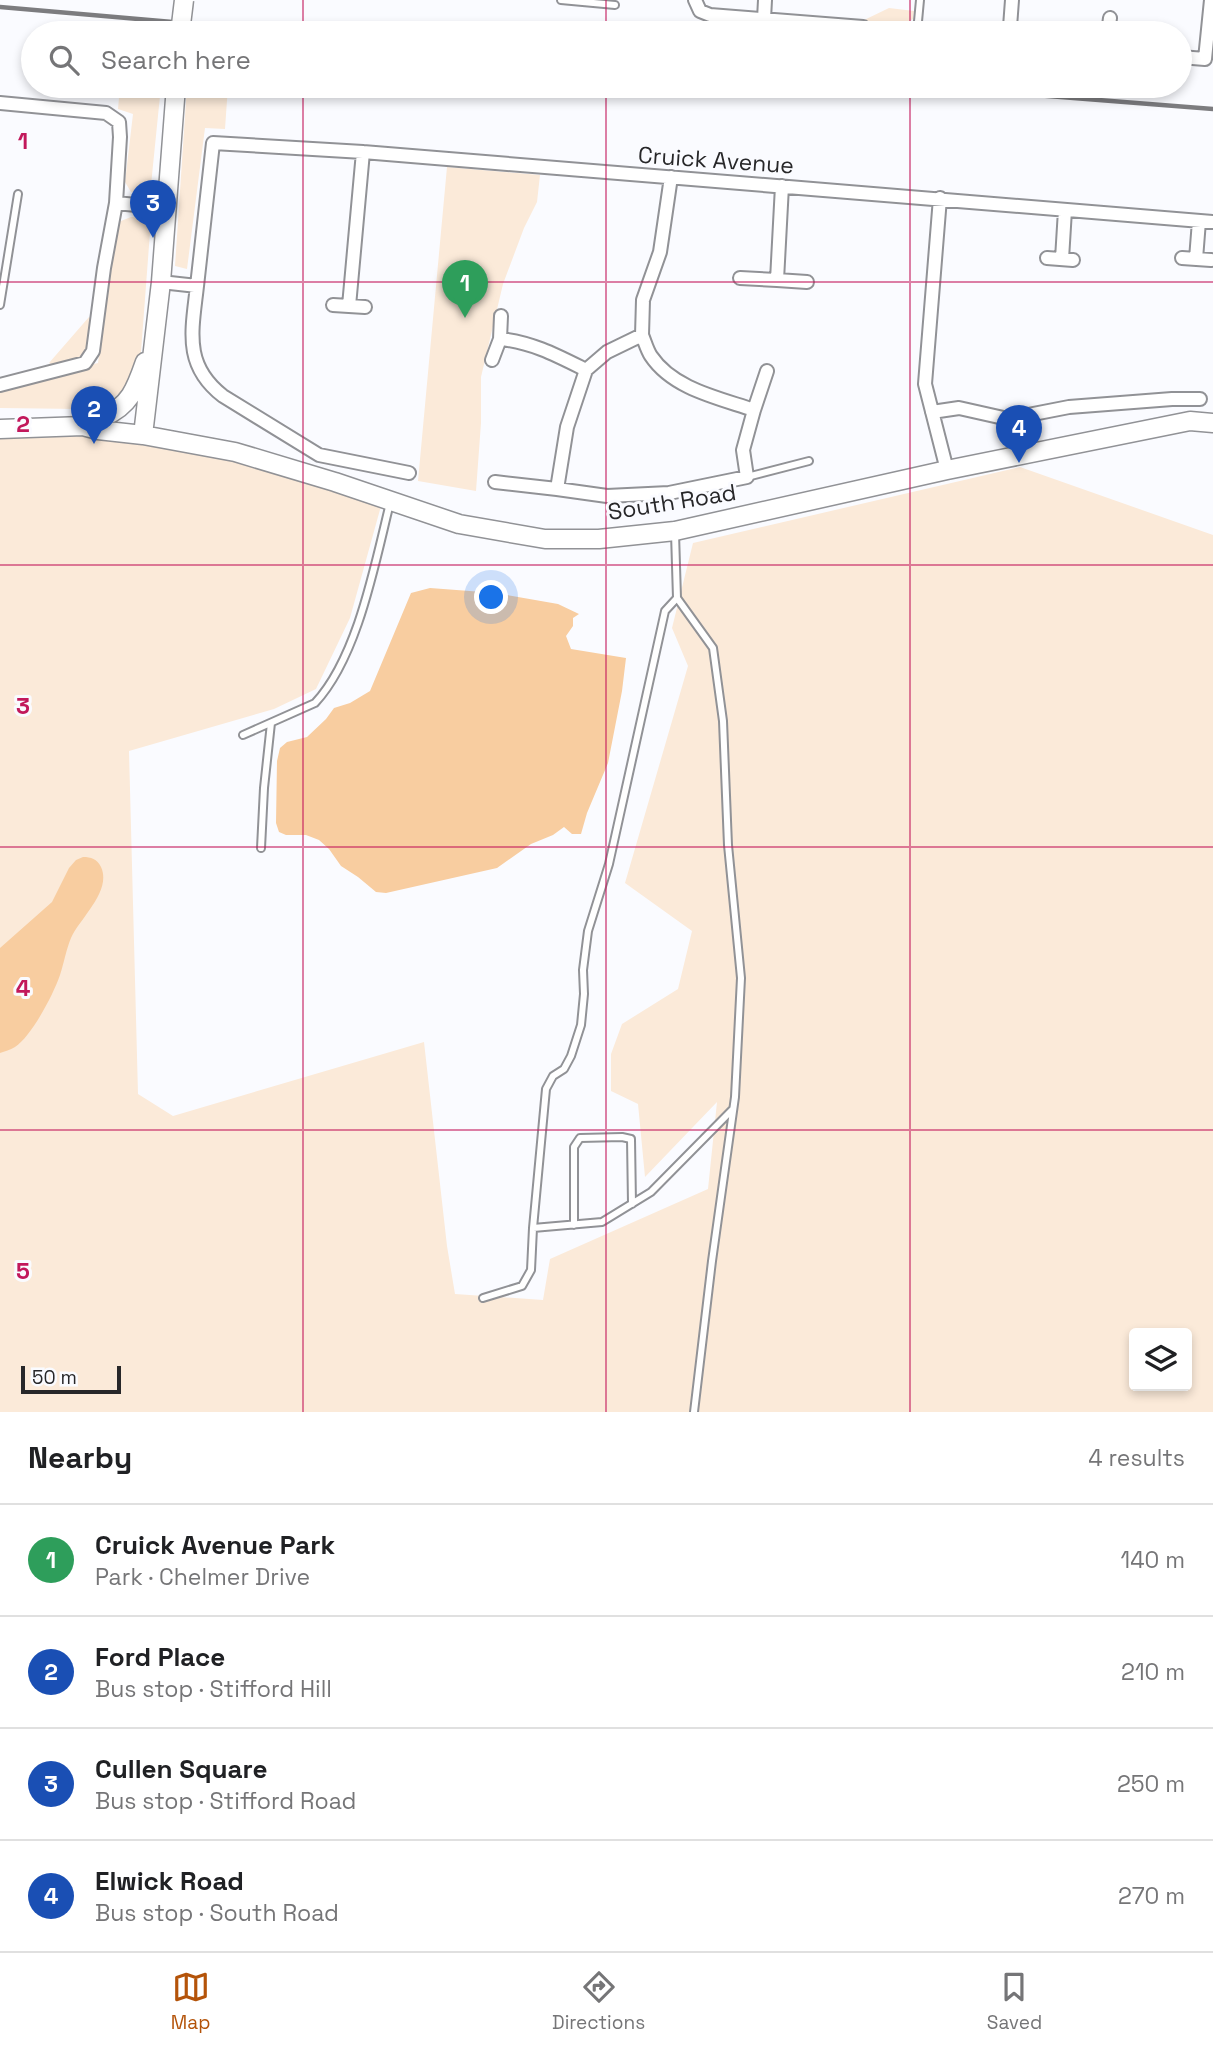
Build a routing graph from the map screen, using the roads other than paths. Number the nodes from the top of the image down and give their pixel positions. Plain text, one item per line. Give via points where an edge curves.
1 (184, 0) edge
2 (561, 0) edge
3 (695, 0) edge
4 (765, 0) edge
5 (920, 0) edge
6 (1012, 0) edge
7 (1211, 0) edge
8 (615, 5) dead end
9 (1110, 18) dead end
10 (764, 19) junction
11 (181, 21) edge
12 (789, 21) edge
13 (918, 21) edge
14 (1010, 21) edge
15 (1110, 21) edge
16 (1209, 61) edge
17 (175, 98) edge
18 (0, 103) edge
19 (363, 152) junction
20 (671, 177) junction
21 (782, 186) junction
22 (18, 194) dead end
23 (940, 198) junction
24 (116, 203) junction
25 (167, 208) junction
26 (1065, 210) junction
27 (1199, 221) junction
28 (1213, 222) edge
29 (1047, 258) dead end
30 (1182, 258) dead end
31 (1196, 259) junction
32 (1211, 260) dead end
33 (740, 278) dead end
34 (777, 280) junction
35 (161, 282) junction
36 (807, 282) dead end
37 (197, 286) junction
38 (0, 305) edge
39 (333, 305) dead end
40 (349, 306) junction
41 (365, 307) dead end
42 (501, 316) dead end
43 (157, 327) junction
44 (642, 335) junction
45 (500, 340) junction
46 (492, 360) dead end
47 (586, 370) junction
48 (768, 371) dead end
49 (0, 385) edge
50 (1200, 399) dead end
51 (754, 410) junction
52 (932, 412) junction
53 (1213, 424) edge
54 (83, 426) junction
55 (0, 429) edge
56 (144, 435) junction
57 (809, 461) dead end
58 (947, 470) junction
59 (409, 473) dead end
60 (747, 477) junction
61 (495, 482) dead end
62 (557, 489) junction
63 (390, 501) junction
64 (675, 531) junction
65 (677, 598) junction
66 (271, 723) junction
67 (243, 735) dead end
68 (261, 848) dead end
69 (733, 1108) junction
70 (632, 1204) junction
71 (574, 1225) junction
72 (533, 1228) junction
73 (483, 1298) dead end
74 (694, 1412) edge

1 - 11 main road, bridge
2 - 8 lane
3 - 10 street via 700,11 710,15
4 - 10 street
5 - 13 lane
6 - 14 street
7 - 16 street
9 - 15 street
10 - 12 street
17 - 25 main road
18 - 24 street via 106,113 119,122
19 - 20 street, Cruick Avenue
19 - 37 street, Cruick Avenue via 213,143
19 - 40 street
20 - 21 street, Cruick Avenue
20 - 44 street via 660,252 643,300
21 - 23 street, Cruick Avenue
21 - 34 street
22 - 38 lane
23 - 26 street, Cruick Avenue
23 - 52 street via 926,384
24 - 25 street
24 - 49 street via 93,351 85,363
25 - 35 main road
26 - 27 street, Cruick Avenue
26 - 29 street via 1068,260
27 - 28 street, Cruick Avenue
27 - 31 street
30 - 31 street
31 - 32 street
33 - 34 street
34 - 36 street
35 - 37 street
35 - 43 main road
37 - 59 street via 193,354 213,388 319,455
39 - 40 street
40 - 41 street
42 - 45 street
43 - 54 main road via 125,405
43 - 56 main road
44 - 47 street via 607,352
44 - 51 street via 651,356 682,384
45 - 46 street
45 - 47 street via 543,349
47 - 62 street via 567,427
48 - 51 street
50 - 52 street via 1069,407 1008,419 959,408
51 - 60 street via 743,450
52 - 58 street
53 - 58 main road, South Road via 1190,421
54 - 55 main road
54 - 56 main road, South Road
56 - 63 main road, South Road via 235,452
57 - 60 lane
58 - 64 main road, South Road
60 - 62 street via 669,493 607,496
61 - 62 street
63 - 64 main road, South Road via 459,524 545,539
63 - 66 lane via 371,578 337,671 315,703
64 - 65 lane
65 - 69 lane via 713,648 723,721 741,978
65 - 72 lane via 665,611 609,864 587,931 581,1025 564,1069 546,1089
66 - 67 lane
66 - 68 lane
69 - 70 lane via 651,1192
69 - 74 lane
70 - 71 lane via 601,1222
70 - 71 lane via 631,1139 580,1138 574,1147
71 - 72 lane
72 - 73 lane via 531,1270 522,1286

